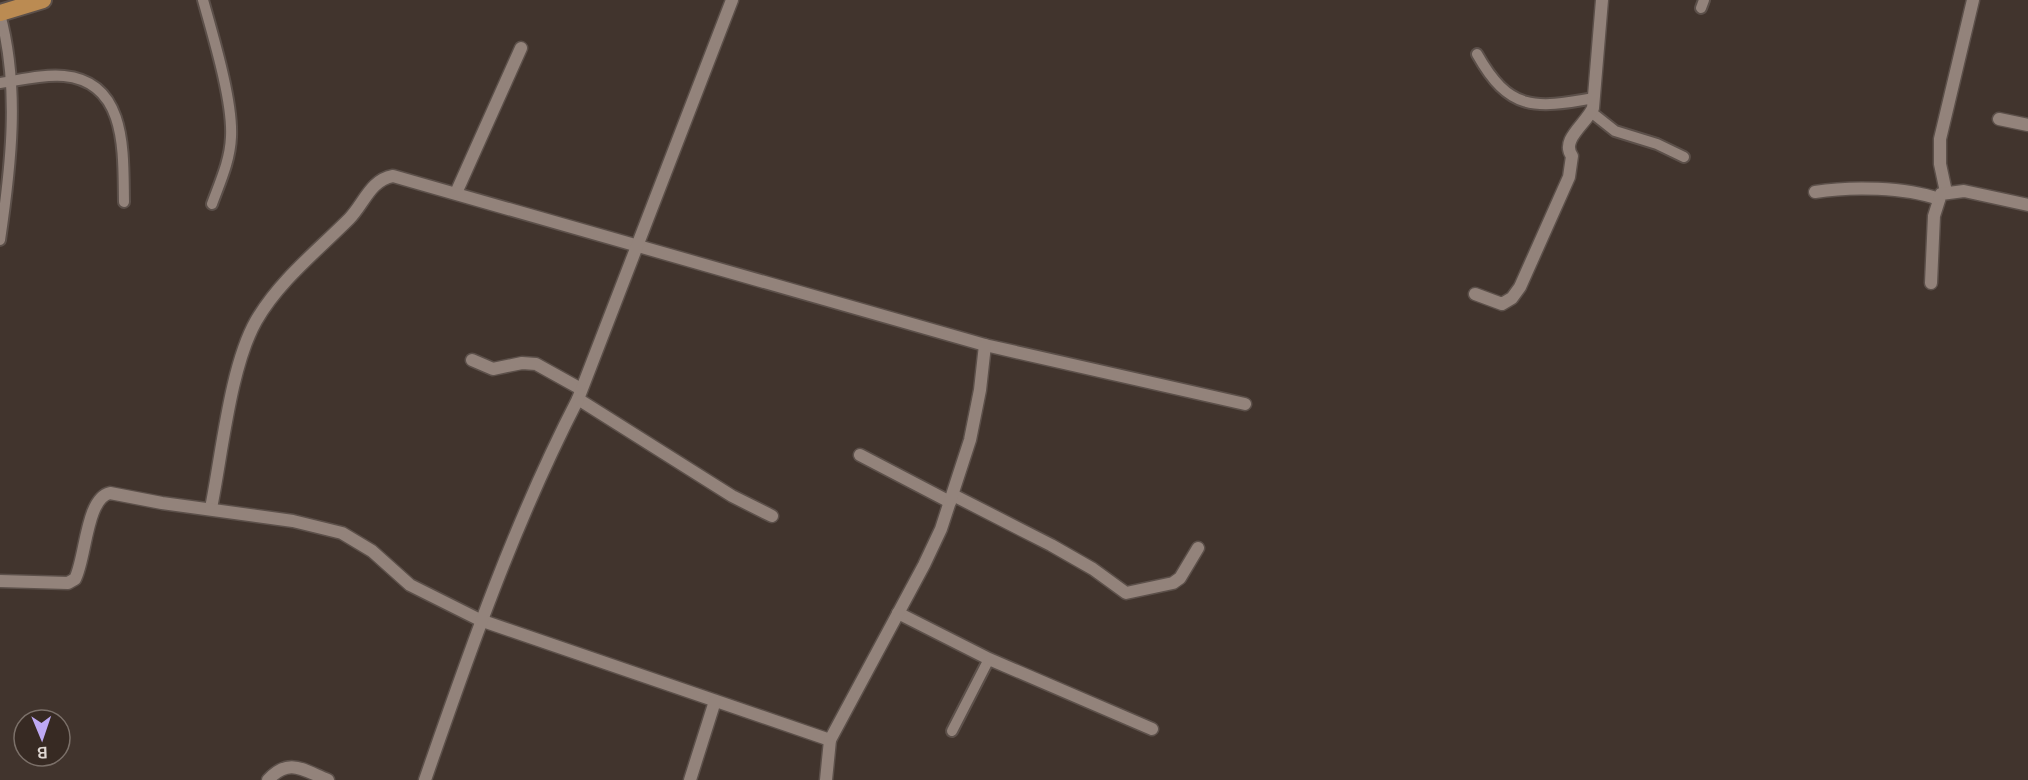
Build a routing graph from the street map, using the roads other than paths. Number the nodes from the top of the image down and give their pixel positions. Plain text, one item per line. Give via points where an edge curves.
1 (43, 0) edge
2 (203, 0) edge
3 (732, 0) edge
4 (1602, 0) edge
5 (1973, 0) edge
6 (0, 14) edge
7 (520, 48) dead end
8 (1477, 54) dead end
9 (13, 81) junction
10 (0, 83) edge
11 (1594, 98) junction
12 (1591, 112) junction
13 (1999, 119) dead end
14 (2028, 125) edge
15 (1684, 157) dead end
16 (1815, 192) dead end
17 (456, 193) junction
18 (1942, 195) junction
19 (124, 202) dead end
20 (212, 204) dead end
21 (2028, 205) edge
22 (0, 240) edge
23 (638, 246) junction
24 (1930, 283) dead end
25 (1475, 294) dead end
26 (985, 345) junction
27 (472, 360) dead end
28 (580, 394) junction
29 (1245, 404) dead end
30 (860, 455) dead end
31 (952, 498) junction
32 (212, 508) junction
33 (772, 516) dead end
34 (1198, 548) dead end
35 (0, 581) edge
36 (898, 613) junction
37 (480, 620) junction
38 (989, 659) junction
39 (715, 702) junction
40 (1152, 729) dead end
41 (952, 731) dead end
42 (830, 740) junction
43 (268, 780) edge
44 (328, 780) edge
45 (425, 780) edge
46 (690, 780) edge
47 (826, 780) edge

1 - 6 highway
2 - 20 lane via 216,48 231,136 227,164
3 - 23 street
4 - 11 street
5 - 18 street via 1940,139
6 - 9 lane
7 - 17 street
8 - 11 lane via 1490,78 1527,104 1564,104
9 - 10 lane
9 - 19 lane via 62,76 84,80 106,95 118,120
9 - 22 lane
11 - 12 street
12 - 15 lane via 1615,131
12 - 25 street via 1568,142 1572,156 1569,177 1520,286 1502,304
13 - 14 street
16 - 18 street via 1838,188
17 - 23 street
17 - 32 street via 385,177 374,185 353,215 292,272 257,319 247,340
18 - 21 street via 1964,190
18 - 24 street via 1934,216
23 - 26 street
23 - 28 street
26 - 29 street
26 - 31 street via 970,440
27 - 28 street via 493,369 536,364
28 - 33 street via 732,496
28 - 37 street via 546,460
30 - 31 street
31 - 34 street via 1051,545 1126,593 1173,583
31 - 36 street via 924,565
32 - 35 street via 103,494 95,505 75,579 68,583
32 - 37 street via 293,520 342,533 372,551 410,585
36 - 38 street
36 - 42 street
37 - 39 street
37 - 45 street
38 - 40 street
38 - 41 lane
39 - 42 street
39 - 46 street
42 - 47 street
43 - 44 street via 278,768 287,766

